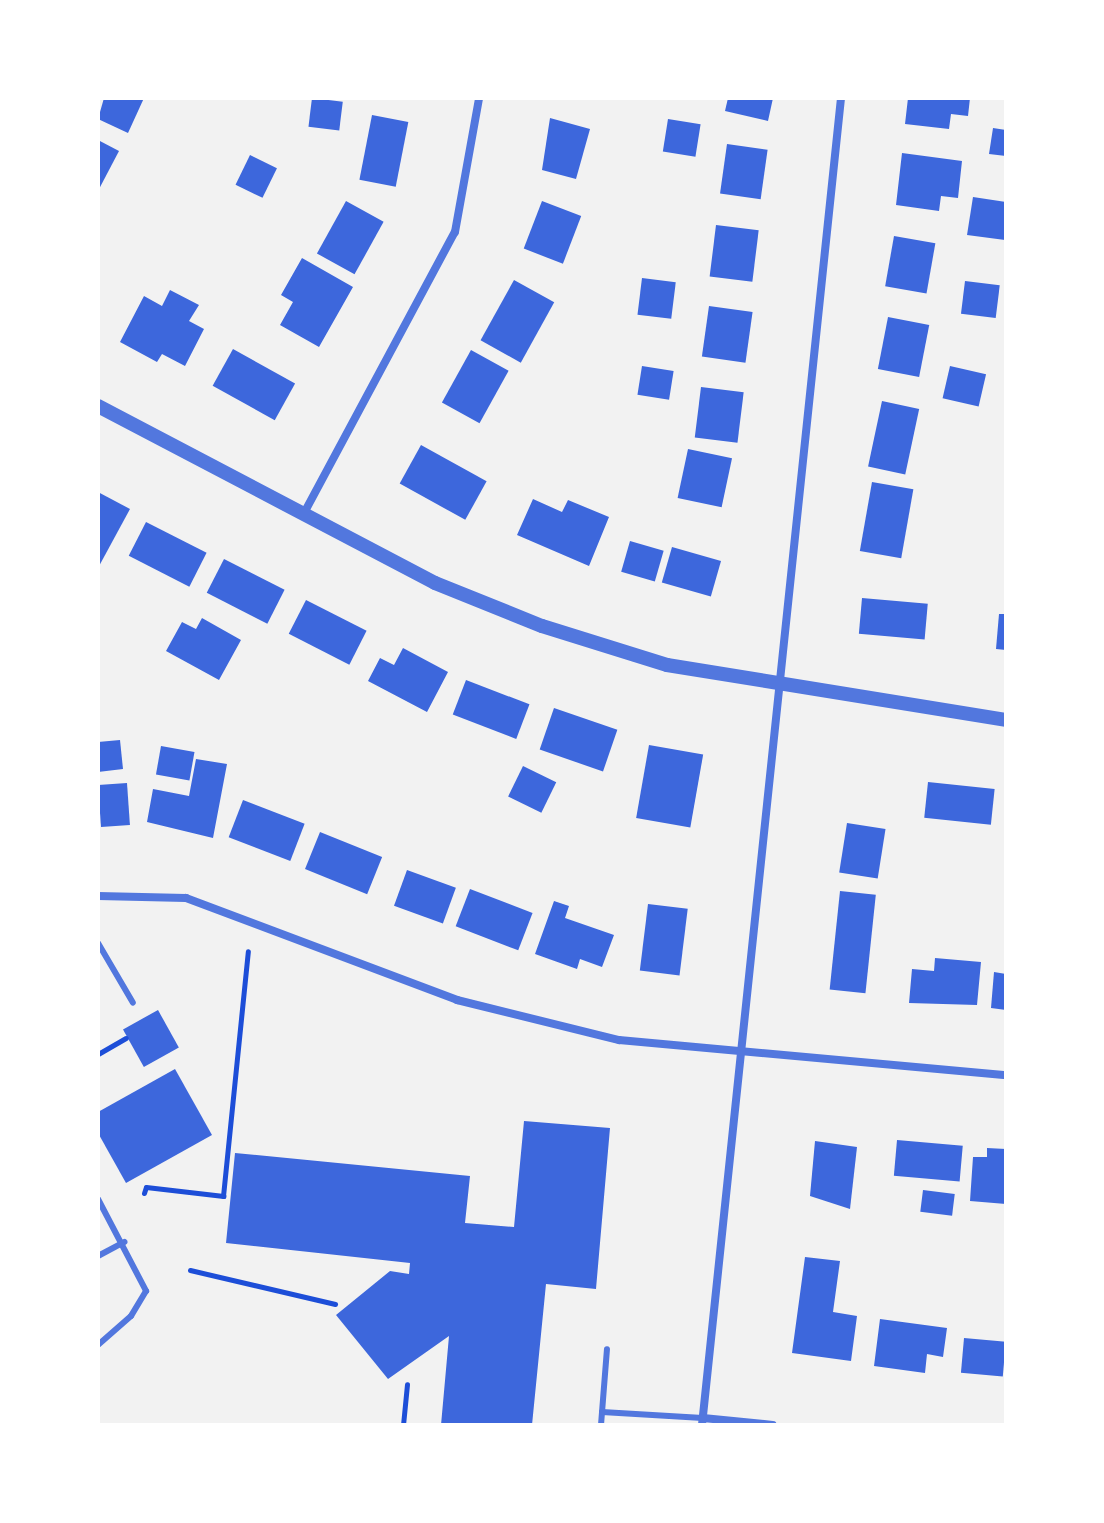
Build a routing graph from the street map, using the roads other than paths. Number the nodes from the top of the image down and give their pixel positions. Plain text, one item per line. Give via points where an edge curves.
1 (479, 98) edge
2 (841, 98) edge
3 (98, 406) edge
4 (303, 515) junction
5 (783, 687) junction
6 (1006, 720) edge
7 (98, 896) edge
8 (98, 943) edge
9 (133, 1003) dead end
10 (745, 1054) junction
11 (1006, 1075) edge
12 (98, 1199) edge
13 (124, 1242) junction
14 (98, 1256) edge
15 (98, 1345) edge
16 (607, 1349) dead end
17 (602, 1412) junction
18 (703, 1422) edge
19 (601, 1425) edge
20 (773, 1425) edge

1 - 4 street via 455,232
2 - 5 street
3 - 4 street
4 - 5 street via 542,626 667,665
5 - 6 street
5 - 10 street
7 - 10 street via 186,898 525,1019
8 - 9 lane
10 - 11 street
10 - 18 street
12 - 13 lane
13 - 14 lane
13 - 15 lane via 146,1291 131,1316
16 - 17 lane
17 - 18 lane
17 - 19 lane
18 - 20 street

